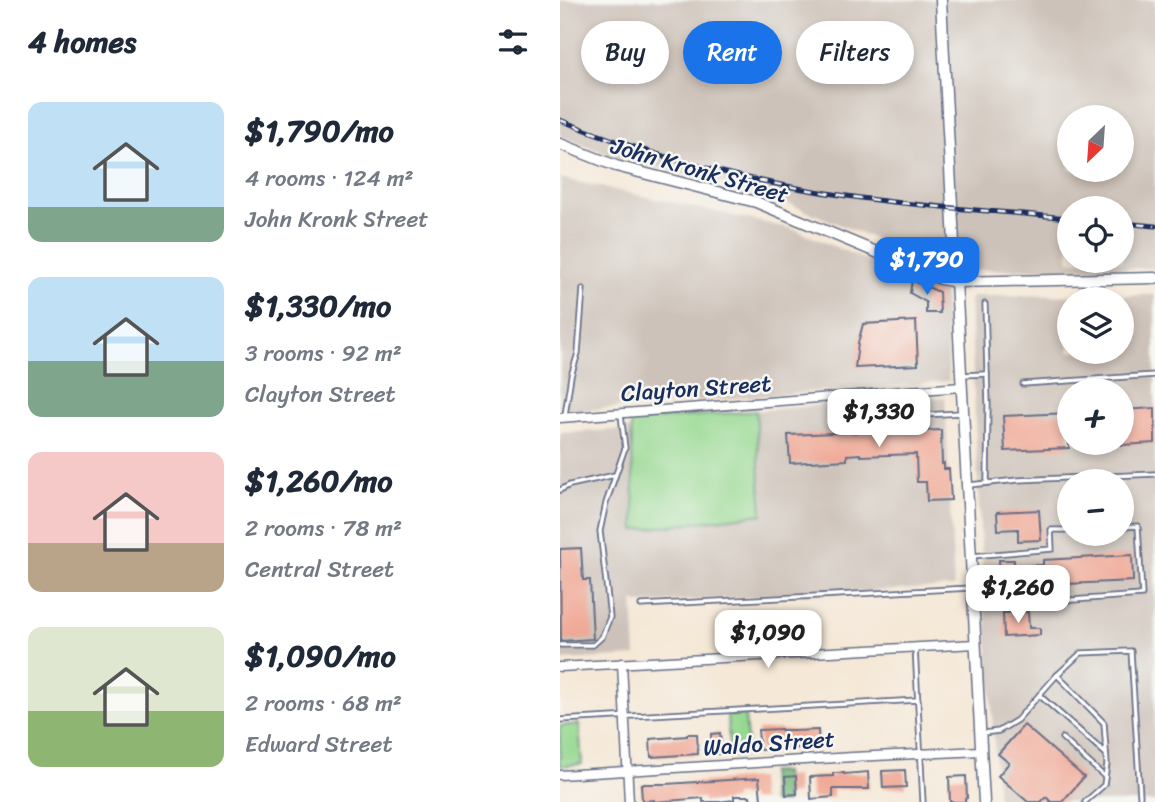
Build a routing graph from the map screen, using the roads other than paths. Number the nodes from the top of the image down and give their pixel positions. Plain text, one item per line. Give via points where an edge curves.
1 (942, 0) edge
2 (560, 145) edge
3 (1155, 278) edge
4 (956, 282) junction
5 (583, 289) dead end
6 (985, 304) dead end
7 (987, 374) junction
8 (961, 375) junction
9 (1155, 375) edge
10 (1024, 384) dead end
11 (961, 387) junction
12 (620, 413) junction
13 (963, 413) junction
14 (886, 417) dead end
15 (563, 418) edge
16 (1155, 474) edge
17 (615, 475) junction
18 (987, 483) junction
19 (967, 485) junction
20 (560, 490) edge
21 (1134, 526) edge
22 (1057, 530) edge
23 (971, 556) junction
24 (972, 588) junction
25 (641, 605) dead end
26 (973, 607) junction
27 (975, 644) junction
28 (560, 645) edge
29 (915, 647) junction
30 (622, 663) junction
31 (560, 667) edge
32 (1057, 675) junction
33 (1039, 695) junction
34 (918, 700) junction
35 (625, 717) junction
36 (560, 720) edge
37 (980, 733) junction
38 (1062, 738) dead end
39 (981, 751) junction
40 (1106, 754) junction
41 (921, 755) junction
42 (628, 771) junction
43 (560, 775) edge
44 (1105, 777) junction
45 (1140, 796) dead end
46 (629, 802) edge
47 (923, 802) edge
48 (984, 802) edge
49 (1085, 802) edge

1 - 4 street
2 - 4 street, John Kronk Street via 616,166 756,202
3 - 4 street, John Kronk Street
4 - 8 street
5 - 15 lane via 578,353
6 - 7 lane
7 - 8 lane
7 - 18 lane
8 - 11 street
9 - 10 lane
11 - 12 street, Clayton Street
11 - 13 street
12 - 15 street, Clayton Street
12 - 17 lane via 625,448
13 - 14 lane
13 - 19 street
16 - 18 lane
17 - 20 lane
17 - 28 lane via 600,531 610,617 602,637 593,645
18 - 19 lane
19 - 23 street
21 - 26 lane via 1138,526 1142,595
22 - 23 lane via 1051,530 1052,549
23 - 24 street
24 - 25 lane
24 - 26 street
26 - 27 street
27 - 29 street
27 - 37 street
29 - 30 street
29 - 34 lane
30 - 31 street
30 - 35 street
32 - 33 lane
32 - 40 lane via 1104,723
32 - 45 lane via 1081,653 1131,651
33 - 37 lane via 1017,720 999,731
33 - 40 lane
34 - 35 lane
34 - 41 lane
35 - 36 lane
35 - 42 street
37 - 39 street
38 - 44 lane
39 - 41 street, Waldo Street
39 - 48 street
40 - 44 lane
41 - 42 street, Waldo Street
41 - 47 lane
42 - 43 street, Waldo Street
42 - 46 street
44 - 49 lane via 1104,785

